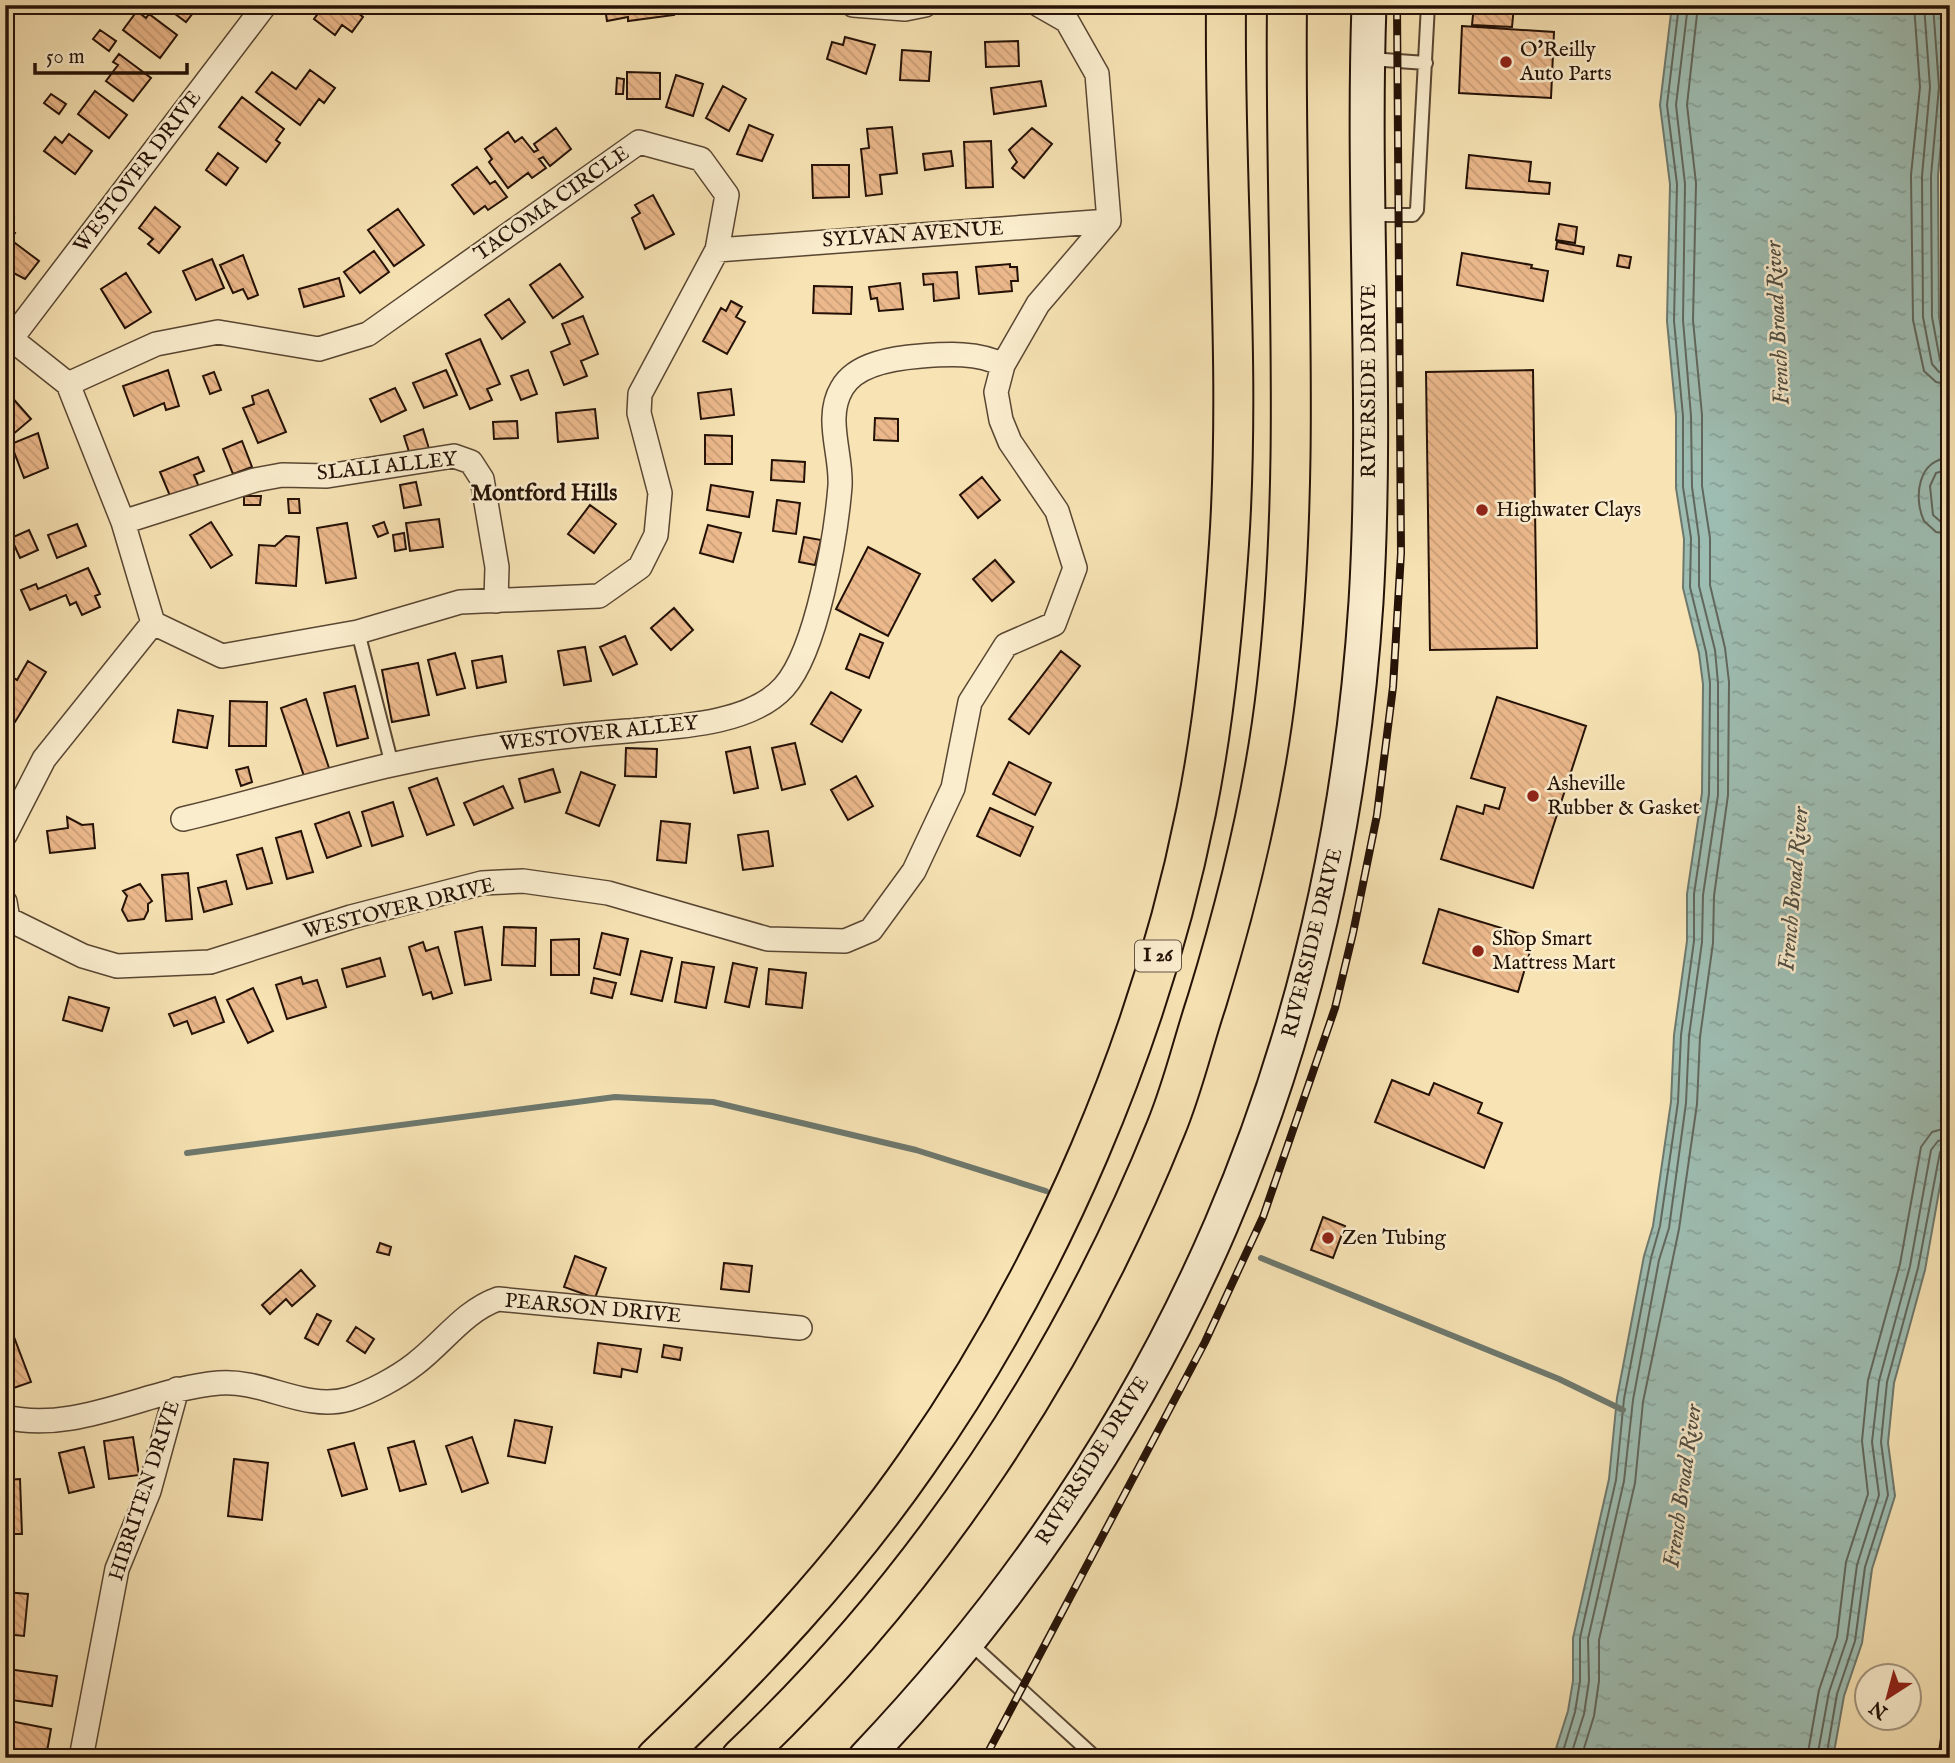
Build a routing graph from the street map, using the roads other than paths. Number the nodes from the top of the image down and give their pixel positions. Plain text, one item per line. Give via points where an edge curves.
1 (265, 5) edge
2 (853, 5) edge
3 (925, 5) edge
4 (1039, 5) edge
5 (1226, 5) edge
6 (1287, 5) edge
7 (1369, 5) edge
8 (1428, 5) edge
9 (1368, 59) junction
10 (1426, 63) junction
11 (1368, 215) junction
12 (1109, 220) junction
13 (718, 250) junction
14 (7, 340) edge
15 (1003, 365) junction
16 (68, 384) junction
17 (123, 522) junction
18 (496, 601) junction
19 (153, 623) junction
20 (358, 632) junction
21 (392, 765) junction
22 (183, 819) dead end
23 (5, 835) edge
24 (5, 902) edge
25 (800, 1328) dead end
26 (177, 1389) junction
27 (5, 1417) edge
28 (968, 1642) junction
29 (81, 1758) edge
30 (656, 1758) edge
31 (741, 1758) edge
32 (865, 1758) edge
33 (1096, 1758) edge

1 - 14 street, WESTOVER DRIVE
2 - 3 street via 905,9
4 - 12 street via 1067,21 1097,74
5 - 30 highway, I 26 via 1234,422 1217,674 1196,811 1167,929 1113,1096 1057,1223 998,1334 918,1462 775,1641
6 - 31 highway via 1291,421 1288,548 1277,685 1256,826 1168,1125 1111,1254 1047,1370 961,1505 815,1685
7 - 9 main road, RIVERSIDE DRIVE
8 - 10 lane
9 - 10 lane
9 - 11 main road, RIVERSIDE DRIVE
10 - 11 lane via 1417,210 1413,215
11 - 28 main road, RIVERSIDE DRIVE via 1365,612 1346,801 1307,984 1246,1169 1165,1344 1091,1472
12 - 13 street, SYLVAN AVENUE
12 - 15 street, WESTOVER DRIVE via 1038,304
13 - 16 street, TACOMA CIRCLE via 727,195 701,159 639,142 368,334 319,349 218,332 156,344
13 - 18 street, TACOMA CIRCLE via 640,394 639,413 660,493 656,535 640,567 599,596
14 - 16 street
15 - 21 street, WESTOVER ALLEY via 972,356 912,356 860,370 841,388 834,425 840,484 816,619 800,662 778,693 743,712 709,722 540,738
15 - 24 street, WESTOVER DRIVE via 996,392 1001,420 1010,442 1057,511 1075,568 1054,624 1006,645 970,702 953,788 914,871 871,930 845,941 768,939 608,893 523,881 482,883 210,962 117,966 83,956 8,919
16 - 17 street
17 - 18 street, SLALI ALLEY via 255,480 327,476 462,456 482,479 496,567
17 - 19 street
18 - 20 street, TACOMA CIRCLE via 460,602
19 - 20 street, TACOMA CIRCLE via 222,656
19 - 23 street via 44,758
20 - 21 lane
21 - 22 street, WESTOVER ALLEY
25 - 26 street, PEARSON DRIVE via 498,1299 478,1306 415,1364 349,1399 320,1403 222,1383
26 - 27 street, PEARSON DRIVE via 66,1420
26 - 29 street, HIBRITEN DRIVE via 149,1491 117,1569
28 - 32 main road, RIVERSIDE DRIVE
28 - 33 lane

